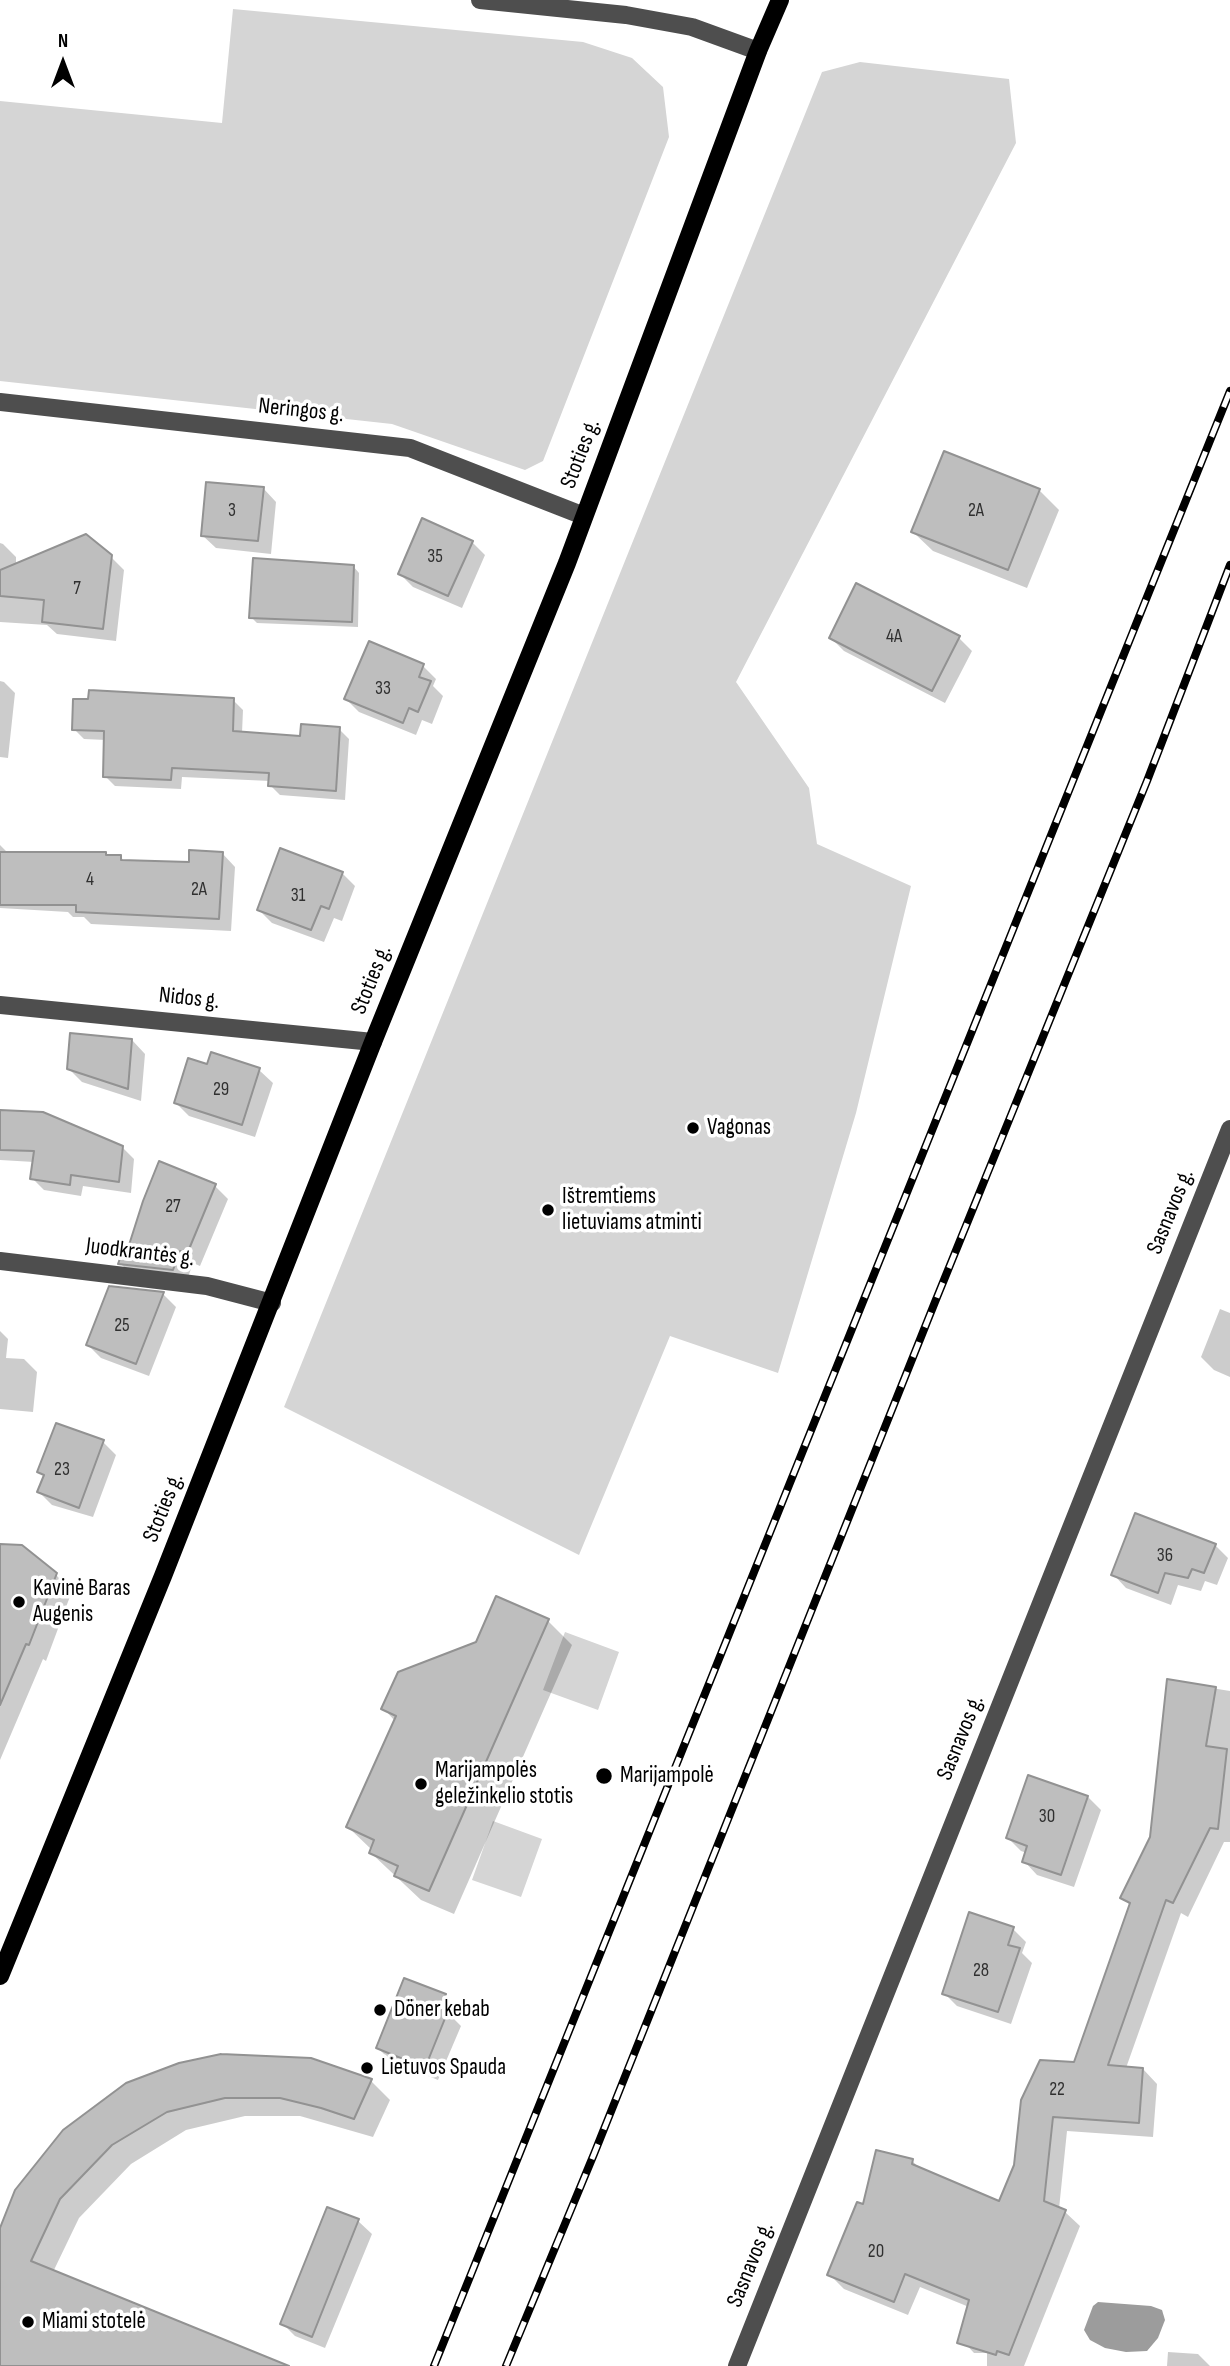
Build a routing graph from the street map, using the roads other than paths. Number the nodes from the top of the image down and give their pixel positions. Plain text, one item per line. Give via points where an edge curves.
1 (480, 0) edge
2 (780, 0) edge
3 (758, 51) junction
4 (0, 402) edge
5 (584, 516) junction
6 (0, 1005) edge
7 (373, 1042) junction
8 (1230, 1129) edge
9 (0, 1261) edge
10 (272, 1303) junction
11 (0, 1976) edge
12 (737, 2366) edge

1 - 3 street via 679,24
2 - 3 main road, Stoties g.
3 - 5 main road, Stoties g.
4 - 5 street, Neringos g. via 410,448
5 - 7 main road, Stoties g.
6 - 7 street, Nidos g.
7 - 10 main road, Stoties g.
8 - 12 street, Sasnavos g.
9 - 10 street, Juodkrantės g. via 207,1286
10 - 11 main road, Stoties g.

